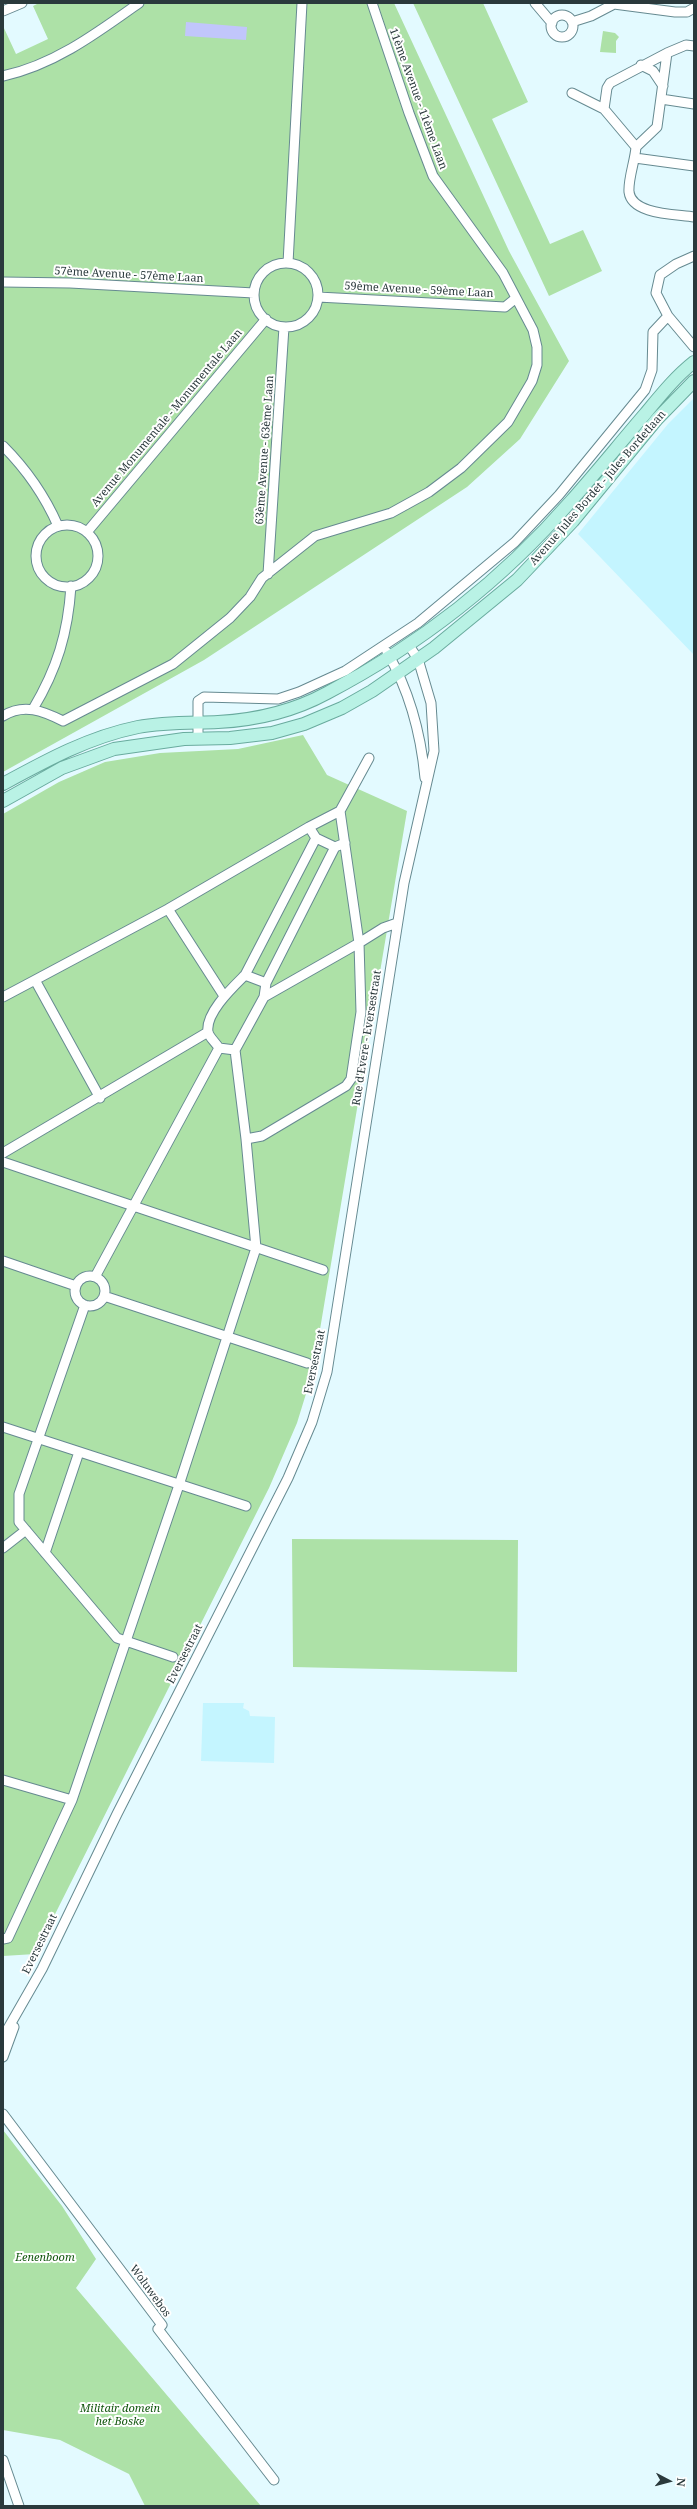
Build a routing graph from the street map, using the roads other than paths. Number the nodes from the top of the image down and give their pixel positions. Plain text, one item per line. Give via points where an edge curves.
1 (22, 3) edge
2 (139, 3) edge
3 (302, 3) edge
4 (372, 3) edge
5 (535, 3) edge
6 (694, 8) edge
7 (3, 11) edge
8 (572, 22) junction
9 (552, 23) junction
10 (694, 46) edge
11 (666, 52) junction
12 (641, 65) junction
13 (3, 76) edge
14 (663, 86) junction
15 (572, 93) dead end
16 (661, 99) junction
17 (694, 104) edge
18 (604, 109) junction
19 (636, 147) junction
20 (635, 158) junction
21 (694, 166) edge
22 (694, 217) edge
23 (694, 256) edge
24 (288, 263) junction
25 (3, 282) edge
26 (254, 293) junction
27 (318, 297) junction
28 (516, 298) junction
29 (668, 316) junction
30 (266, 319) junction
31 (284, 327) junction
32 (694, 347) edge
33 (694, 362) edge
34 (694, 381) edge
35 (3, 446) edge
36 (58, 526) junction
37 (87, 532) junction
38 (268, 574) junction
39 (71, 586) junction
40 (408, 644) junction
41 (383, 646) junction
42 (389, 656) junction
43 (418, 659) junction
44 (398, 674) junction
45 (33, 709) junction
46 (3, 716) edge
47 (198, 722) junction
48 (198, 739) junction
49 (369, 758) dead end
50 (3, 784) edge
51 (426, 785) junction
52 (3, 801) edge
53 (340, 811) junction
54 (309, 827) junction
55 (316, 838) junction
56 (345, 843) junction
57 (335, 847) junction
58 (168, 909) junction
59 (397, 923) junction
60 (359, 943) junction
61 (245, 975) junction
62 (35, 980) junction
63 (266, 982) junction
64 (224, 996) junction
65 (3, 997) edge
66 (264, 997) junction
67 (208, 1032) junction
68 (219, 1048) junction
69 (235, 1050) junction
70 (100, 1098) junction
71 (246, 1138) junction
72 (3, 1153) edge
73 (3, 1162) edge
74 (134, 1207) junction
75 (256, 1248) junction
76 (3, 1261) edge
77 (323, 1270) dead end
78 (95, 1277) junction
79 (76, 1286) junction
80 (104, 1296) junction
81 (339, 1296) joint
82 (85, 1305) junction
83 (227, 1336) junction
84 (306, 1363) dead end
85 (3, 1427) edge
86 (39, 1439) junction
87 (79, 1452) junction
88 (179, 1485) junction
89 (246, 1506) dead end
90 (26, 1530) junction
91 (3, 1548) edge
92 (45, 1553) junction
93 (125, 1642) junction
94 (173, 1657) dead end
95 (3, 1780) edge
96 (72, 1800) junction
97 (3, 1939) edge
98 (20, 2011) junction
99 (3, 2037) edge
100 (3, 2057) edge
101 (3, 2114) edge
102 (3, 2460) edge
103 (274, 2480) dead end
104 (19, 2506) edge

1 - 7 street
2 - 13 street via 66,52
3 - 24 street
4 - 28 street, 11ème Avenue - 11ème Laan via 432,176 499,266
5 - 9 street
6 - 8 street via 687,12 675,12 614,4
8 - 9 street via 567,16 559,15
8 - 9 street via 573,28 565,36 554,33
10 - 11 street via 686,45
11 - 12 street
11 - 14 street
12 - 14 street via 653,71
12 - 18 street via 610,83
14 - 16 street
15 - 18 street
16 - 17 street
16 - 19 street via 657,127
18 - 19 street
19 - 20 street
20 - 21 street
20 - 22 street via 629,192 632,200 640,208
23 - 29 street via 660,275 656,293
24 - 26 street via 277,264 268,269 257,282
24 - 27 street via 299,265 308,271 315,280
25 - 26 street, 57ème Avenue - 57ème Laan
26 - 30 street via 256,306
27 - 28 street, 59ème Avenue - 59ème Laan via 505,307
27 - 31 street via 316,306 305,321 295,326
28 - 38 street, 11ème Avenue - 11ème Laan via 533,330 537,347 537,365 532,381 508,422 460,468 412,503 391,513 315,536
29 - 32 street
29 - 41 street via 653,332 652,370 645,390 559,495 515,542 476,576 418,623
30 - 31 street
30 - 37 street, Avenue Monumentale - Monumentale Laan
31 - 38 street, 63ème Avenue - 63ème Laan
33 - 40 main road, Avenue Jules Bordet - Jules Bordetlaan via 657,400 537,538 467,602
34 - 43 main road, Avenue Jules Bordet - Jules Bordetlaan via 657,419 573,521 517,580
35 - 36 street via 26,469
36 - 37 street via 73,526
36 - 39 street via 50,530 39,543 36,561 39,570 52,583
37 - 39 street via 97,549 96,564 89,578
38 - 45 street, 11ème Avenue - 11ème Laan via 230,618 173,664 63,721
39 - 45 street via 64,639 44,690
40 - 42 main road, Avenue Jules Bordet - Jules Bordetlaan
40 - 43 street, Rue d'Evere - Eversestraat
41 - 42 street
41 - 47 street via 309,689 278,699 204,697 198,701
42 - 44 street, Rue d'Evere - Eversestraat
42 - 47 main road, Avenue Jules Bordet - Jules Bordetlaan via 328,693 292,708 248,719
43 - 44 main road, Avenue Jules Bordet - Jules Bordetlaan
43 - 51 street, Rue d'Evere - Eversestraat via 431,703 434,733 432,763
44 - 48 main road, Avenue Jules Bordet - Jules Bordetlaan via 354,702 304,724 245,737
44 - 51 street, Rue d'Evere - Eversestraat via 415,722
45 - 46 street via 18,710
47 - 48 street
47 - 50 main road, Avenue Jules Bordet - Jules Bordetlaan via 140,727 110,734 75,746
48 - 52 main road, Avenue Jules Bordet - Jules Bordetlaan via 144,743 88,757 62,768
49 - 53 street
51 - 59 street, Rue d'Evere - Eversestraat via 409,853
53 - 54 street
53 - 56 street
54 - 55 street
54 - 58 street
55 - 57 street
55 - 61 street
56 - 57 street
56 - 60 street
57 - 63 street
58 - 62 street
58 - 64 street
59 - 60 street via 383,928
59 - 81 street, Rue d'Evere - Eversestraat
60 - 66 street
60 - 71 street via 361,1004 351,1078 346,1086 262,1136
61 - 63 street
61 - 64 street
62 - 65 street
62 - 70 street
63 - 66 street
64 - 67 street via 209,1022
66 - 69 street
67 - 68 street
67 - 70 street
68 - 69 street
68 - 74 street
69 - 71 street
70 - 72 street
71 - 75 street
73 - 74 street
74 - 75 street
74 - 78 street
75 - 77 street
75 - 83 street
76 - 79 street
78 - 79 street via 82,1279
78 - 80 street via 104,1287
79 - 82 street via 76,1295
80 - 82 street via 94,1305
80 - 83 street
81 - 98 street, Eversestraat via 322,1388 296,1461
82 - 86 street
83 - 84 street
83 - 88 street
85 - 86 street
86 - 87 street
86 - 90 street via 19,1494 19,1522
87 - 88 street
87 - 92 street
88 - 89 street
88 - 93 street
90 - 91 street
90 - 92 street
92 - 93 street via 117,1638
93 - 94 street
93 - 96 street
95 - 96 street
96 - 97 street via 8,1938
98 - 99 street, Eversestraat
98 - 100 street, Eversestraat
101 - 103 street, Woluwebos via 162,2325 158,2329
102 - 104 street

